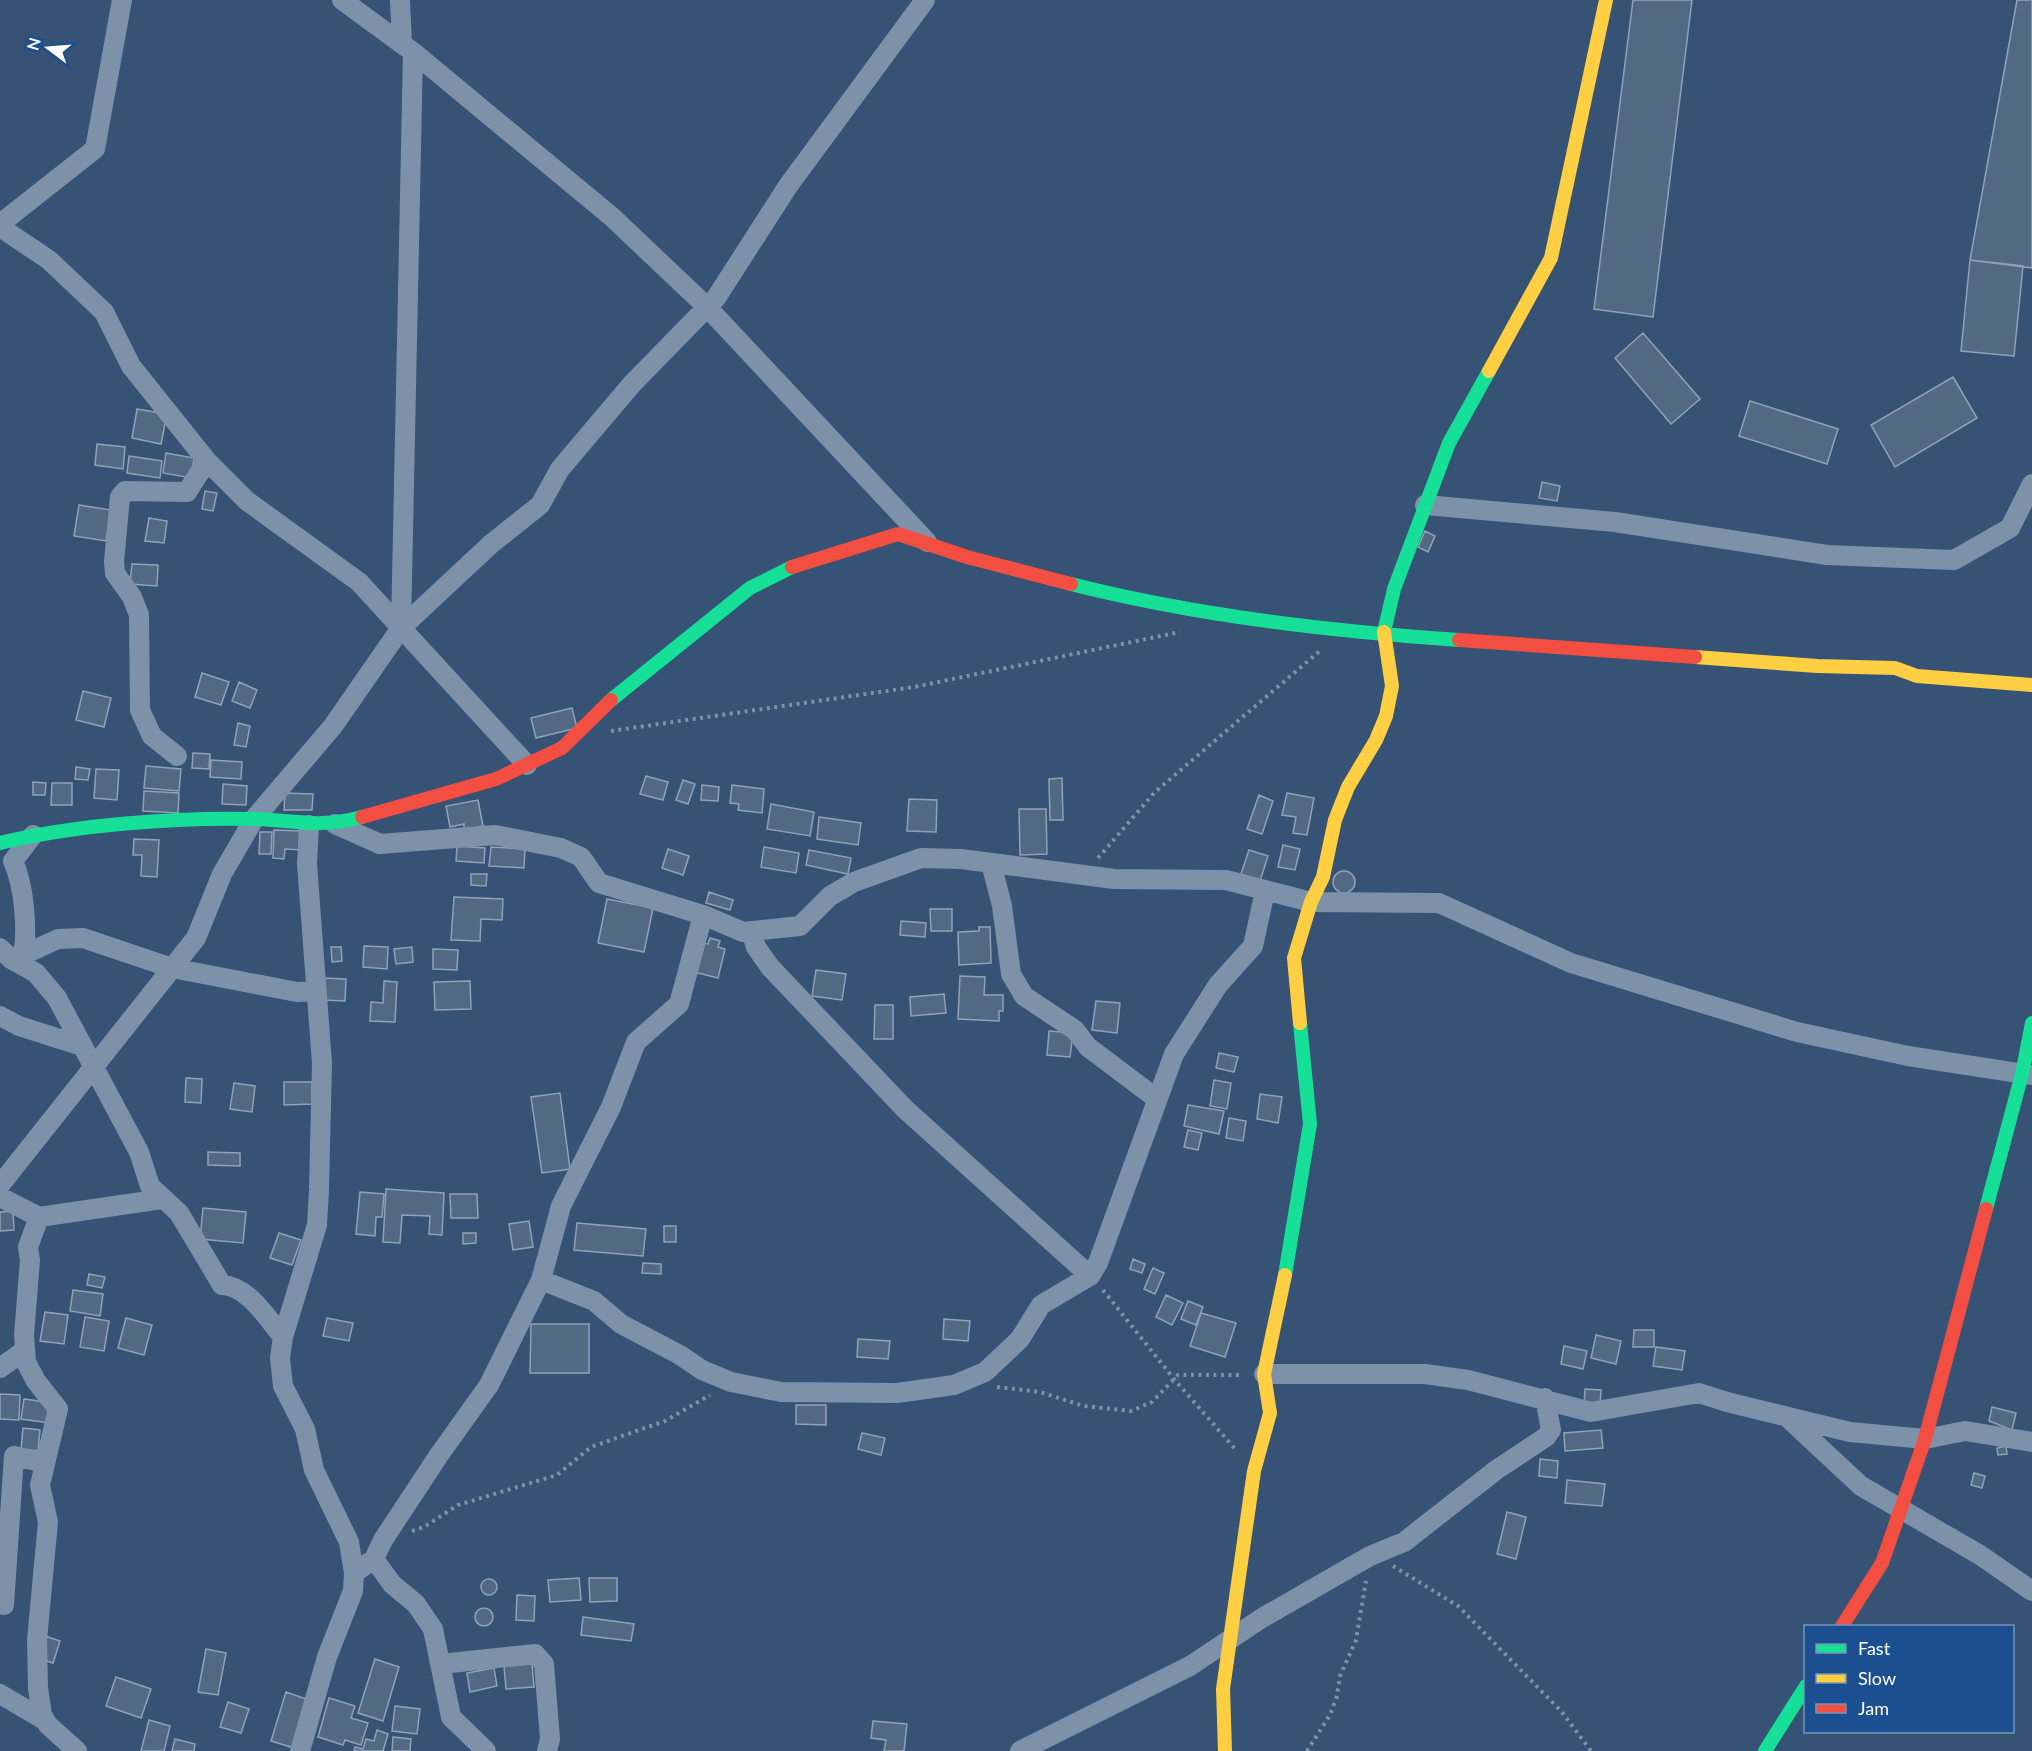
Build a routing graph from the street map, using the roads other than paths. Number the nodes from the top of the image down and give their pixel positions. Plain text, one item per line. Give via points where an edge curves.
1 (122, 0) edge
2 (342, 0) edge
3 (400, 0) edge
4 (925, 0) edge
5 (1606, 0) edge
6 (408, 48) junction
7 (0, 226) edge
8 (707, 307) junction
9 (207, 461) junction
10 (2032, 484) edge
11 (1425, 506) junction
12 (929, 544) junction
13 (400, 628) junction
14 (1383, 635) junction
15 (2032, 685) edge
16 (177, 756) dead end
17 (527, 765) junction
18 (254, 819) junction
19 (335, 824) junction
20 (309, 825) junction
21 (33, 835) junction
22 (0, 843) edge
23 (991, 863) junction
24 (1265, 891) junction
25 (1311, 902) junction
26 (703, 915) junction
27 (751, 931) junction
28 (0, 948) edge
29 (21, 959) junction
30 (172, 968) junction
31 (316, 992) junction
32 (0, 1016) edge
33 (2032, 1023) edge
34 (82, 1046) junction
35 (94, 1067) junction
36 (2027, 1075) edge
37 (1157, 1099) junction
38 (0, 1185) edge
39 (0, 1197) edge
40 (162, 1199) junction
41 (39, 1217) junction
42 (1090, 1276) junction
43 (541, 1280) junction
44 (283, 1337) junction
45 (24, 1351) junction
46 (0, 1368) edge
47 (1264, 1374) junction
48 (1545, 1398) junction
49 (1786, 1416) junction
50 (1925, 1439) junction
51 (2032, 1442) edge
52 (45, 1463) junction
53 (1901, 1507) junction
54 (374, 1559) junction
55 (354, 1573) junction
56 (2032, 1591) edge
57 (4, 1605) dead end
58 (1843, 1625) edge
59 (1231, 1639) junction
60 (441, 1665) junction
61 (1804, 1689) edge
62 (0, 1694) edge
63 (46, 1721) junction
64 (77, 1751) edge
65 (300, 1751) edge
66 (486, 1751) edge
67 (547, 1751) edge
68 (1020, 1751) edge
69 (1225, 1751) edge
70 (1765, 1751) edge

1 - 7 street via 95,149
2 - 6 street
3 - 6 street
4 - 8 street via 788,186 732,278
5 - 11 street via 1551,258 1449,443
6 - 8 street via 612,217
6 - 13 street
7 - 9 street via 49,260 104,312 131,366
8 - 12 street
8 - 13 street via 632,384 560,469 540,505 491,544
9 - 13 street via 248,501 359,582
9 - 16 street via 187,492 125,491 120,497 115,573 139,615 140,710 152,736
10 - 11 street via 2010,528 1953,560 1827,555 1615,522
11 - 14 street via 1394,589
12 - 14 street via 1136,600
12 - 17 street via 898,534 800,563 750,588 609,701 562,748
13 - 17 street
13 - 18 street via 333,726
14 - 15 street via 1817,666 1858,664 1895,668 1917,676
14 - 25 street via 1391,699 1381,731 1348,787 1335,820 1323,877
17 - 19 street via 496,779
18 - 20 street
18 - 21 street
18 - 30 street via 222,874 196,938
19 - 20 street
19 - 26 street via 380,844 495,835 561,848 581,857 599,883
20 - 31 street
21 - 22 street
21 - 29 street via 14,861 26,918
23 - 24 street via 1144,880 1226,880
23 - 27 street via 921,858 854,882 830,896 800,926
23 - 37 street via 1002,906 1011,974 1024,996 1075,1030 1096,1054
24 - 25 street
24 - 37 street via 1253,946 1218,985 1174,1054
25 - 36 street via 1439,903 1571,963 1797,1032 1908,1056
25 - 47 street via 1294,958 1310,1124
26 - 27 street via 743,932
26 - 43 street via 680,1004 636,1042 611,1107 561,1206
27 - 42 street via 756,947 770,967 905,1109
28 - 29 street
29 - 30 street via 63,937 83,938
29 - 34 street via 57,998
30 - 31 street via 297,992
30 - 35 street
31 - 44 street via 322,1063 317,1225
32 - 34 street
33 - 36 street
34 - 35 street
35 - 38 street
35 - 40 street via 139,1152 150,1186
36 - 50 street
37 - 42 street
39 - 41 street
40 - 41 street
40 - 44 street via 179,1213 222,1285 234,1286 246,1294
41 - 45 street via 28,1247
42 - 43 street via 1041,1305 1020,1339 985,1372 954,1385 897,1393 793,1392 731,1382 621,1324 594,1301
43 - 54 street via 483,1396 439,1455
44 - 55 street via 283,1386 305,1429 314,1470 349,1542
45 - 46 street
45 - 52 street via 30,1372 58,1409
47 - 48 street via 1425,1374
47 - 59 street via 1270,1413 1254,1471
48 - 49 street via 1591,1412 1700,1393
48 - 59 street via 1551,1430 1546,1437 1496,1470 1404,1542 1372,1556
49 - 50 street via 1850,1432
49 - 53 street via 1861,1486
50 - 51 street via 1965,1431
50 - 53 street
52 - 57 street via 14,1456
52 - 63 street via 40,1490 48,1522 37,1669 39,1701
53 - 56 street
53 - 58 street via 1882,1563
54 - 55 street
54 - 60 street via 392,1584 416,1604 433,1629
55 - 65 street via 353,1591 327,1657
59 - 68 street via 1181,1671
59 - 69 street via 1223,1689
60 - 66 street via 451,1717
60 - 67 street via 535,1654 544,1664 550,1739
61 - 70 street
62 - 63 street
63 - 64 street

